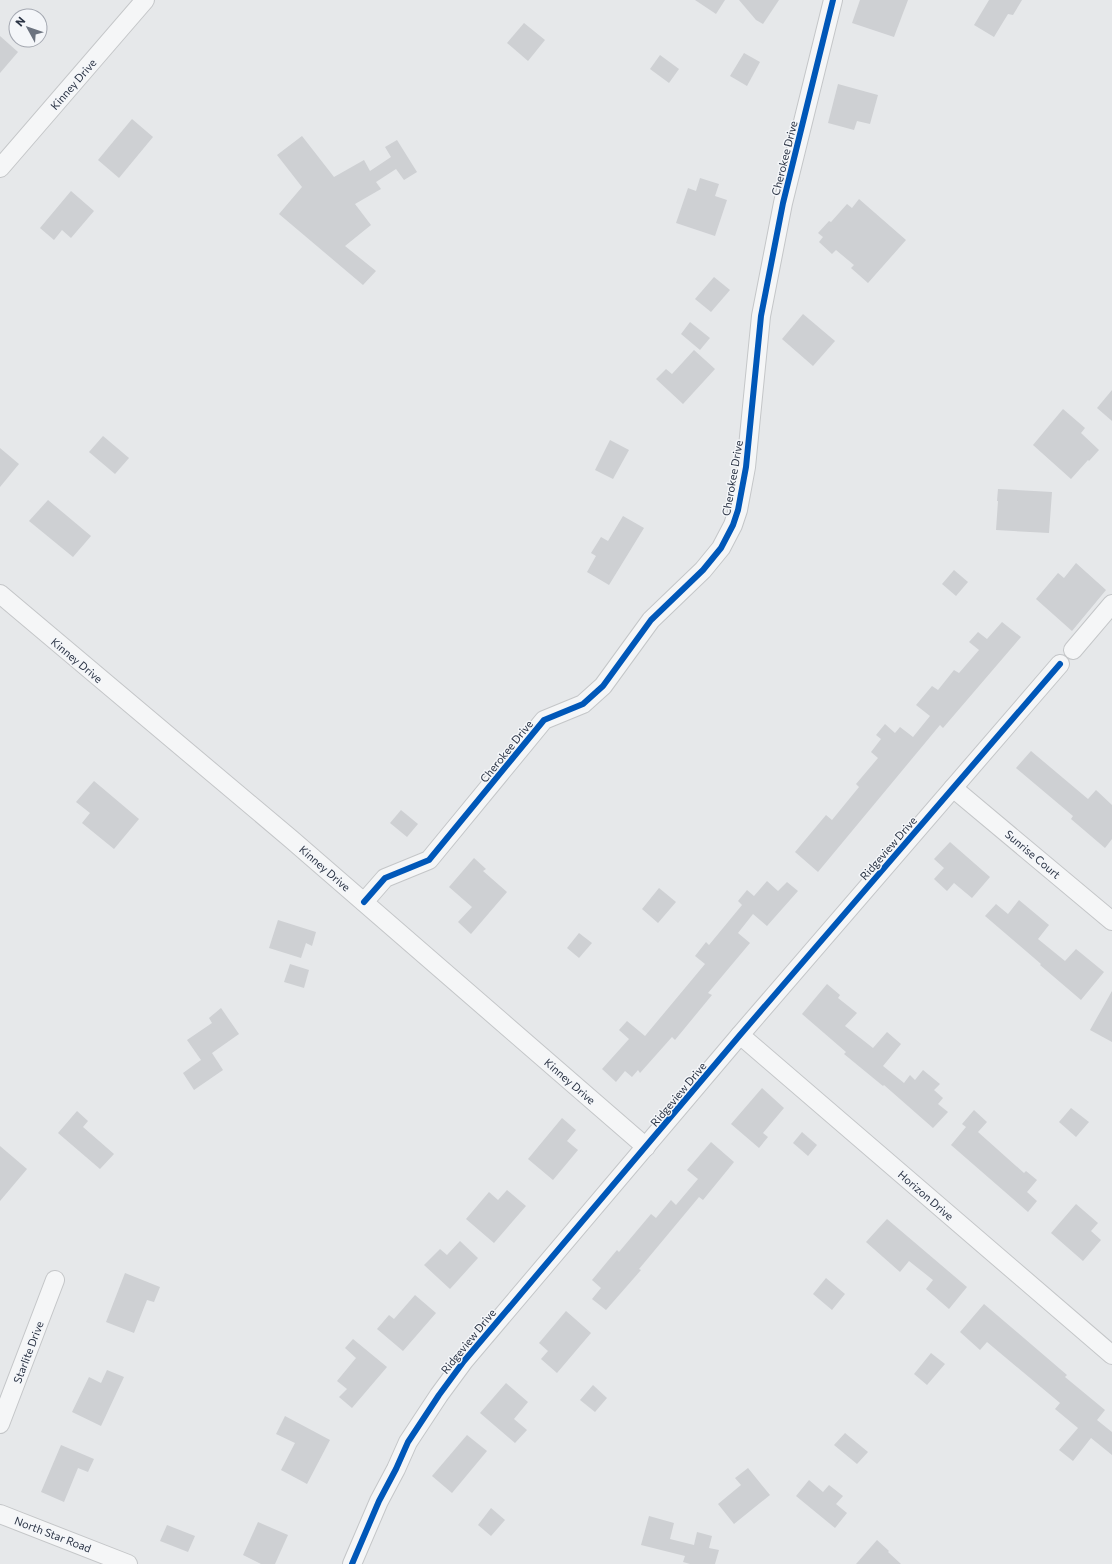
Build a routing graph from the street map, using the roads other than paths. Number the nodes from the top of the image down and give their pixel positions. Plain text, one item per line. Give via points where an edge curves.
1 (145, 0) edge
2 (833, 0) edge
3 (0, 168) edge
4 (0, 594) edge
5 (1112, 604) edge
6 (1073, 650) dead end
7 (1060, 664) dead end
8 (953, 788) junction
9 (364, 902) junction
10 (1112, 921) edge
11 (740, 1035) junction
12 (646, 1148) junction
13 (55, 1280) dead end
14 (1112, 1355) edge
15 (0, 1424) edge
16 (0, 1514) edge
17 (128, 1564) edge
18 (352, 1564) edge

1 - 3 street, Kinney Drive
2 - 9 street, Cherokee Drive via 783,203 761,316 746,467 733,525 721,548 703,570 651,620 603,686 583,704 544,720 430,860 385,878
4 - 9 street, Kinney Drive
5 - 6 street
7 - 8 street, Ridgeview Drive
8 - 10 street, Sunrise Court
8 - 11 street, Ridgeview Drive
9 - 12 street, Kinney Drive
11 - 12 street, Ridgeview Drive
11 - 14 street, Horizon Drive
12 - 18 street, Ridgeview Drive via 464,1361 438,1395 408,1442
13 - 15 street, Starlite Drive
16 - 17 street, North Star Road

